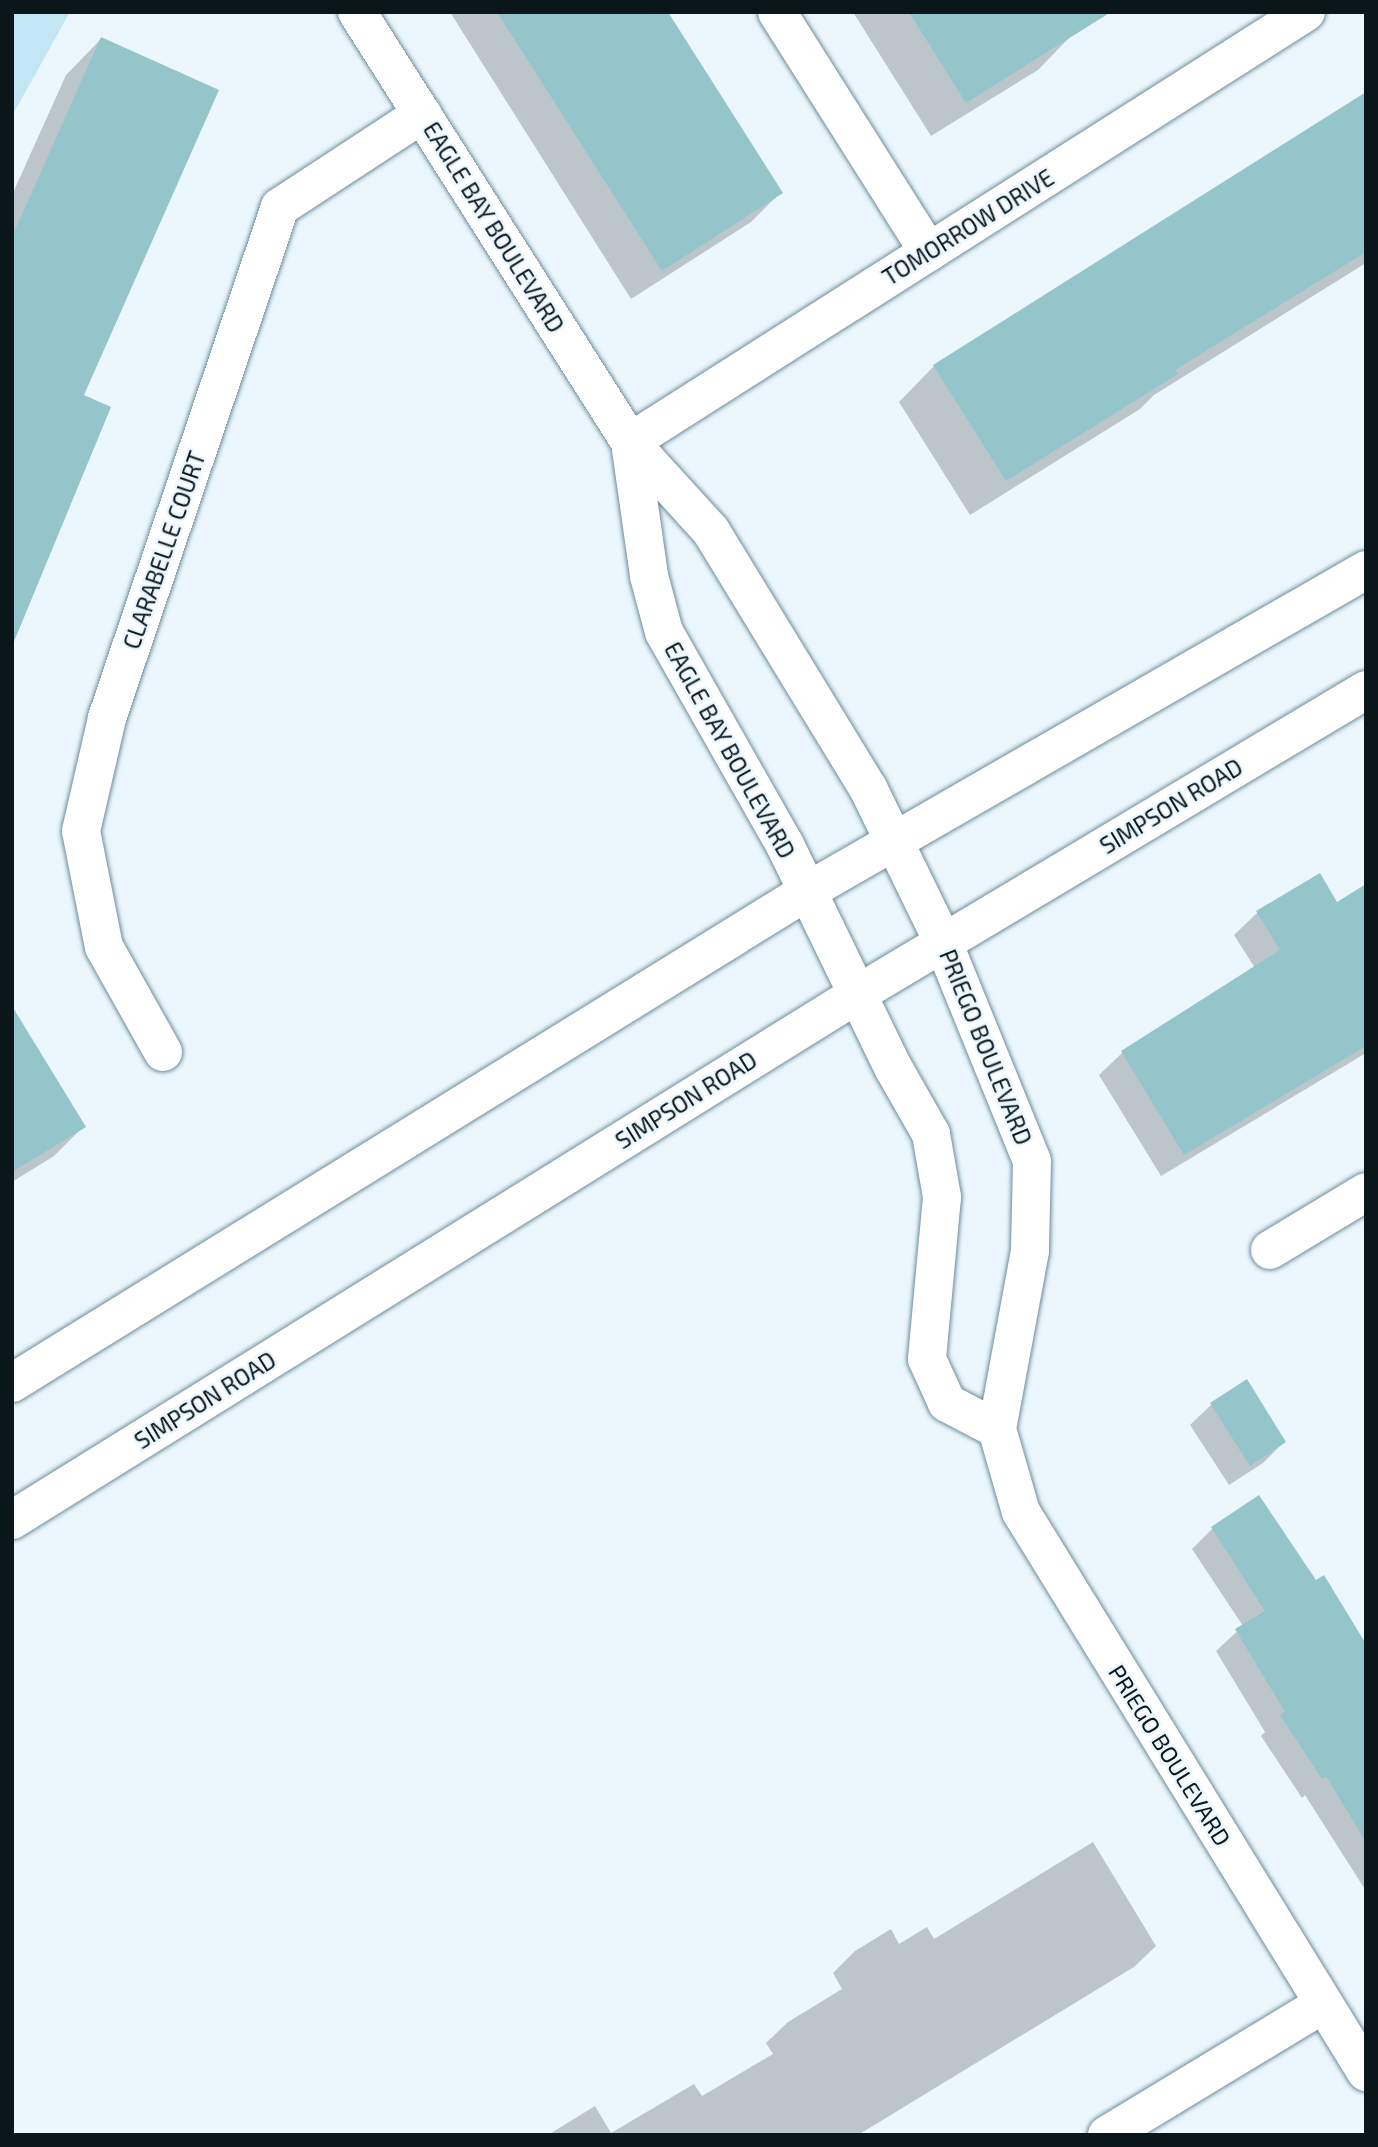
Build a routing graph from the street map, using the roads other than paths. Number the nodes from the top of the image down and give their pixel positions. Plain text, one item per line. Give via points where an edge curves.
1 (357, 12) edge
2 (777, 12) edge
3 (1306, 12) edge
4 (422, 114) junction
5 (929, 252) junction
6 (630, 442) junction
7 (1366, 570) edge
8 (1366, 690) edge
9 (894, 841) junction
10 (806, 892) junction
11 (943, 942) junction
12 (856, 995) junction
13 (163, 1052) dead end
14 (1366, 1192) edge
15 (1270, 1250) dead end
16 (12, 1383) edge
17 (997, 1429) junction
18 (12, 1520) edge
19 (1323, 2004) junction
20 (1366, 2072) edge
21 (1107, 2135) edge

1 - 4 street, EAGLE BAY BOULEVARD
2 - 5 street
3 - 5 street, TOMORROW DRIVE
4 - 6 street, EAGLE BAY BOULEVARD
4 - 13 street, CLARABELLE COURT via 280,207 107,718 81,831 104,947
5 - 6 street, TOMORROW DRIVE
6 - 9 street, EAGLE BAY BOULEVARD via 711,531 868,788
6 - 10 street, EAGLE BAY BOULEVARD via 649,576 664,632 785,845
7 - 9 street
8 - 11 street, SIMPSON ROAD
9 - 10 street
9 - 11 street, PRIEGO BOULEVARD
10 - 12 street
10 - 16 street
11 - 12 street, SIMPSON ROAD
11 - 17 street, PRIEGO BOULEVARD via 1032,1161 1030,1251
12 - 17 street via 931,1134 942,1198 927,1359 947,1403
12 - 18 street, SIMPSON ROAD
14 - 15 street
17 - 19 street, PRIEGO BOULEVARD via 1021,1513
19 - 20 street, PRIEGO BOULEVARD
19 - 21 street

